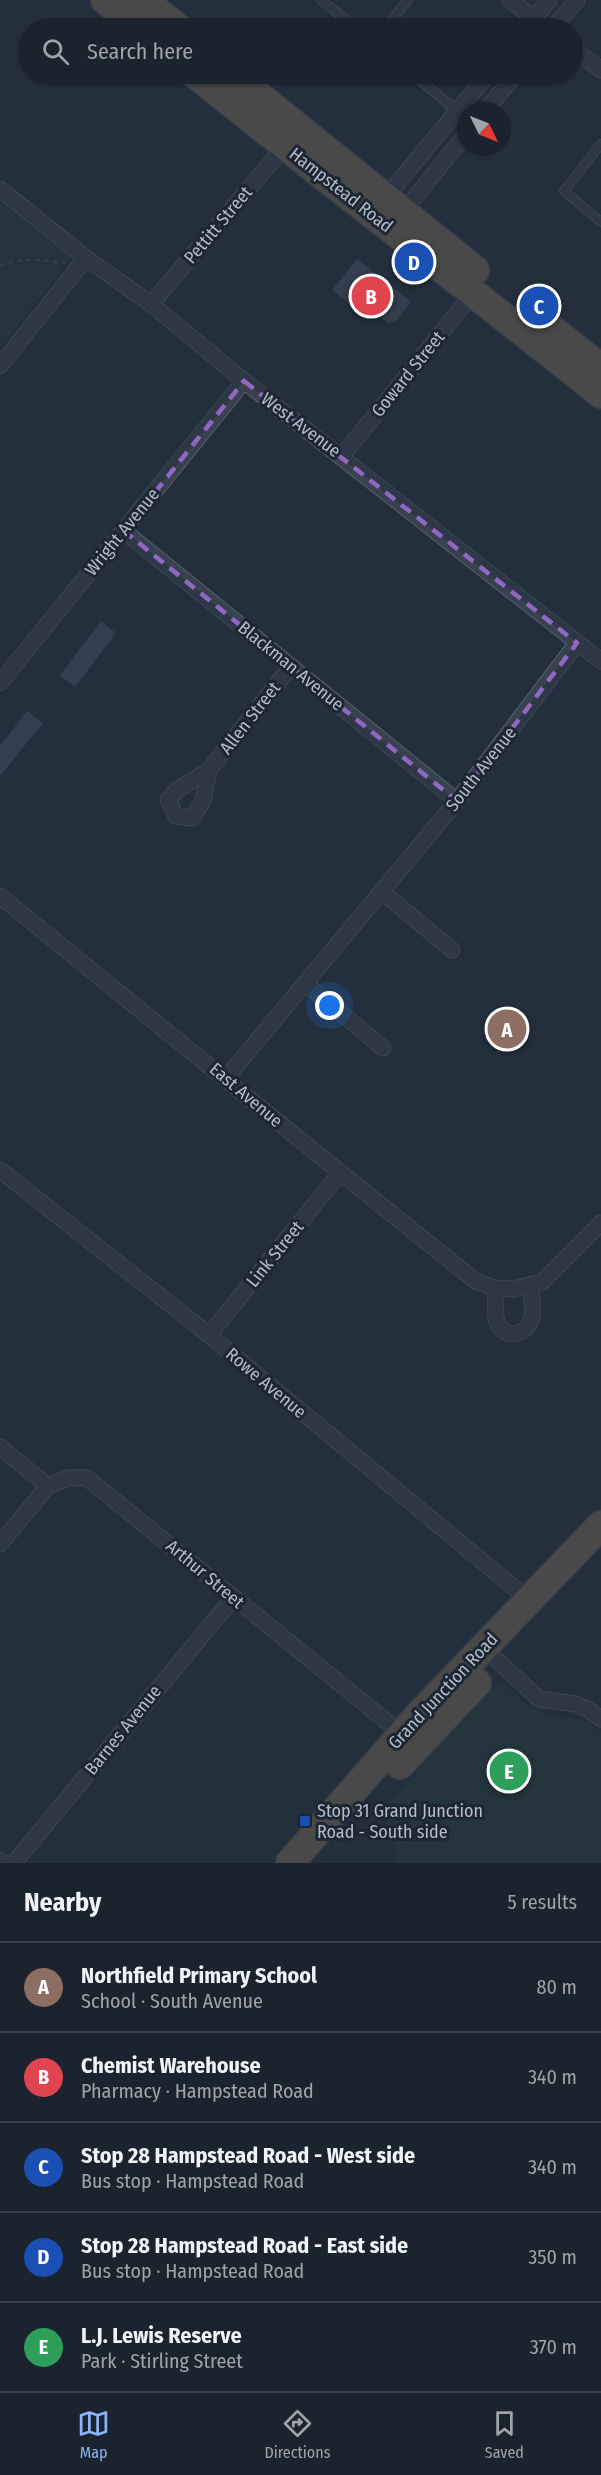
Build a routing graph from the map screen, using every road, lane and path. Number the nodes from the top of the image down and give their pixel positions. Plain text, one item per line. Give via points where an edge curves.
1 (105, 0) edge
2 (143, 0) edge
3 (321, 0) edge
4 (408, 0) edge
5 (510, 0) edge
6 (549, 0) edge
7 (578, 0) edge
8 (128, 18) edge
9 (165, 18) edge
10 (344, 18) edge
11 (393, 18) edge
12 (525, 18) edge
13 (535, 18) edge
14 (562, 18) edge
15 (583, 56) edge
16 (601, 70) edge
17 (210, 84) edge
18 (242, 84) edge
19 (424, 84) edge
20 (482, 84) edge
21 (508, 84) edge
22 (470, 102) edge
23 (493, 102) edge
24 (457, 110) edge
25 (457, 121) edge
26 (292, 137) junction
27 (457, 143) edge
28 (601, 144) edge
29 (0, 189) edge
30 (387, 213) junction
31 (601, 222) edge
32 (86, 258) junction
33 (65, 259) dead end
34 (0, 266) edge
35 (480, 286) junction
36 (151, 304) junction
37 (0, 366) edge
38 (601, 368) edge
39 (243, 381) junction
40 (601, 394) edge
41 (342, 456) junction
42 (124, 531) junction
43 (577, 643) junction
44 (601, 661) edge
45 (6, 664) edge
46 (291, 666) junction
47 (0, 683) edge
48 (209, 770) dead end
49 (457, 801) junction
50 (381, 891) junction
51 (0, 896) edge
52 (452, 950) dead end
53 (305, 983) junction
54 (383, 1048) dead end
55 (226, 1078) junction
56 (0, 1170) edge
57 (339, 1173) junction
58 (601, 1223) edge
59 (531, 1285) junction
60 (495, 1288) junction
61 (210, 1335) junction
62 (0, 1447) edge
63 (48, 1486) junction
64 (601, 1525) edge
65 (0, 1544) edge
66 (601, 1553) edge
67 (232, 1598) junction
68 (529, 1600) junction
69 (490, 1654) junction
70 (601, 1719) edge
71 (402, 1734) junction
72 (4, 1862) edge
73 (290, 1863) edge
74 (315, 1863) edge

1 - 8 highway
2 - 9 highway
3 - 10 lane
4 - 11 lane
5 - 12 street
6 - 13 street
7 - 14 street
15 - 16 street
17 - 26 highway, Hampstead Road
18 - 26 highway, Hampstead Road
19 - 24 lane
20 - 22 street
21 - 23 street
25 - 30 street
26 - 30 highway, Hampstead Road
26 - 36 street, Pettitt Street
27 - 30 street
28 - 31 lane via 564,190
29 - 32 street, West Avenue
30 - 35 highway, Hampstead Road
32 - 36 street, West Avenue
32 - 37 street
33 - 34 path via 71,264 32,258
35 - 38 highway, Hampstead Road
35 - 40 highway, Hampstead Road
35 - 41 street, Goward Street
36 - 39 street, West Avenue
39 - 41 street, West Avenue
39 - 42 street, Wright Avenue
41 - 43 street, West Avenue
42 - 45 street, Wright Avenue
42 - 46 street, Blackman Avenue
43 - 44 street, West Avenue
43 - 49 street, South Avenue
45 - 47 street, Wright Avenue
46 - 48 street, Allen Street
46 - 49 street, Blackman Avenue
49 - 50 street, South Avenue
50 - 52 street
50 - 53 street, South Avenue
51 - 55 street, East Avenue
53 - 54 street
53 - 55 street, South Avenue
55 - 57 street, East Avenue
56 - 61 street, Rowe Avenue
57 - 60 street, East Avenue via 477,1282
57 - 61 street, Link Street
58 - 59 street via 542,1282
59 - 60 street, East Avenue
59 - 60 street via 532,1319 523,1332 514,1335 506,1333 497,1322
61 - 68 street, Rowe Avenue
62 - 63 street
63 - 65 street
63 - 67 street, Arthur Street via 69,1478 87,1478
64 - 68 highway, Grand Junction Road
66 - 69 highway, Grand Junction Road
67 - 71 street, Arthur Street
67 - 72 street, Barnes Avenue
68 - 69 highway, Grand Junction Road
69 - 70 street via 539,1699 576,1704
69 - 71 highway, Grand Junction Road
69 - 74 highway, Grand Junction Road
71 - 73 highway, Grand Junction Road

